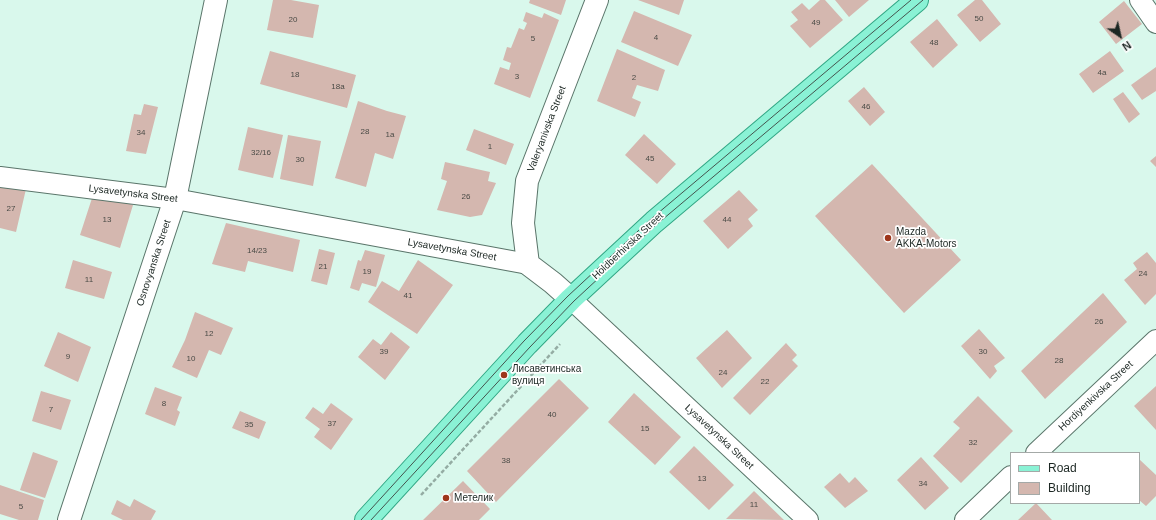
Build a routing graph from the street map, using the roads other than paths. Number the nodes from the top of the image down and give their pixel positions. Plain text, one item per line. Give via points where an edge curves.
1 (216, 0) edge
2 (597, 0) edge
3 (917, 0) edge
4 (1140, 0) edge
5 (1156, 23) edge
6 (0, 177) edge
7 (175, 199) junction
8 (528, 264) junction
9 (571, 299) junction
10 (1156, 340) edge
11 (1037, 452) edge
12 (1010, 477) edge
13 (69, 520) edge
14 (366, 520) edge
15 (808, 520) edge
16 (965, 520) edge

1 - 7 street, Osnovyanska Street
2 - 8 street, Valeryanivska Street via 527,181 523,223
3 - 9 main road, Holdberhivska Street via 660,217
4 - 5 street
6 - 7 street, Lysavetynska Street
7 - 8 street, Lysavetynska Street
7 - 13 street, Osnovyanska Street
8 - 9 street, Lysavetynska Street
9 - 14 main road, Holdberhivska Street
9 - 15 street, Lysavetynska Street
10 - 11 street, Hordiyenkivska Street
12 - 16 street

